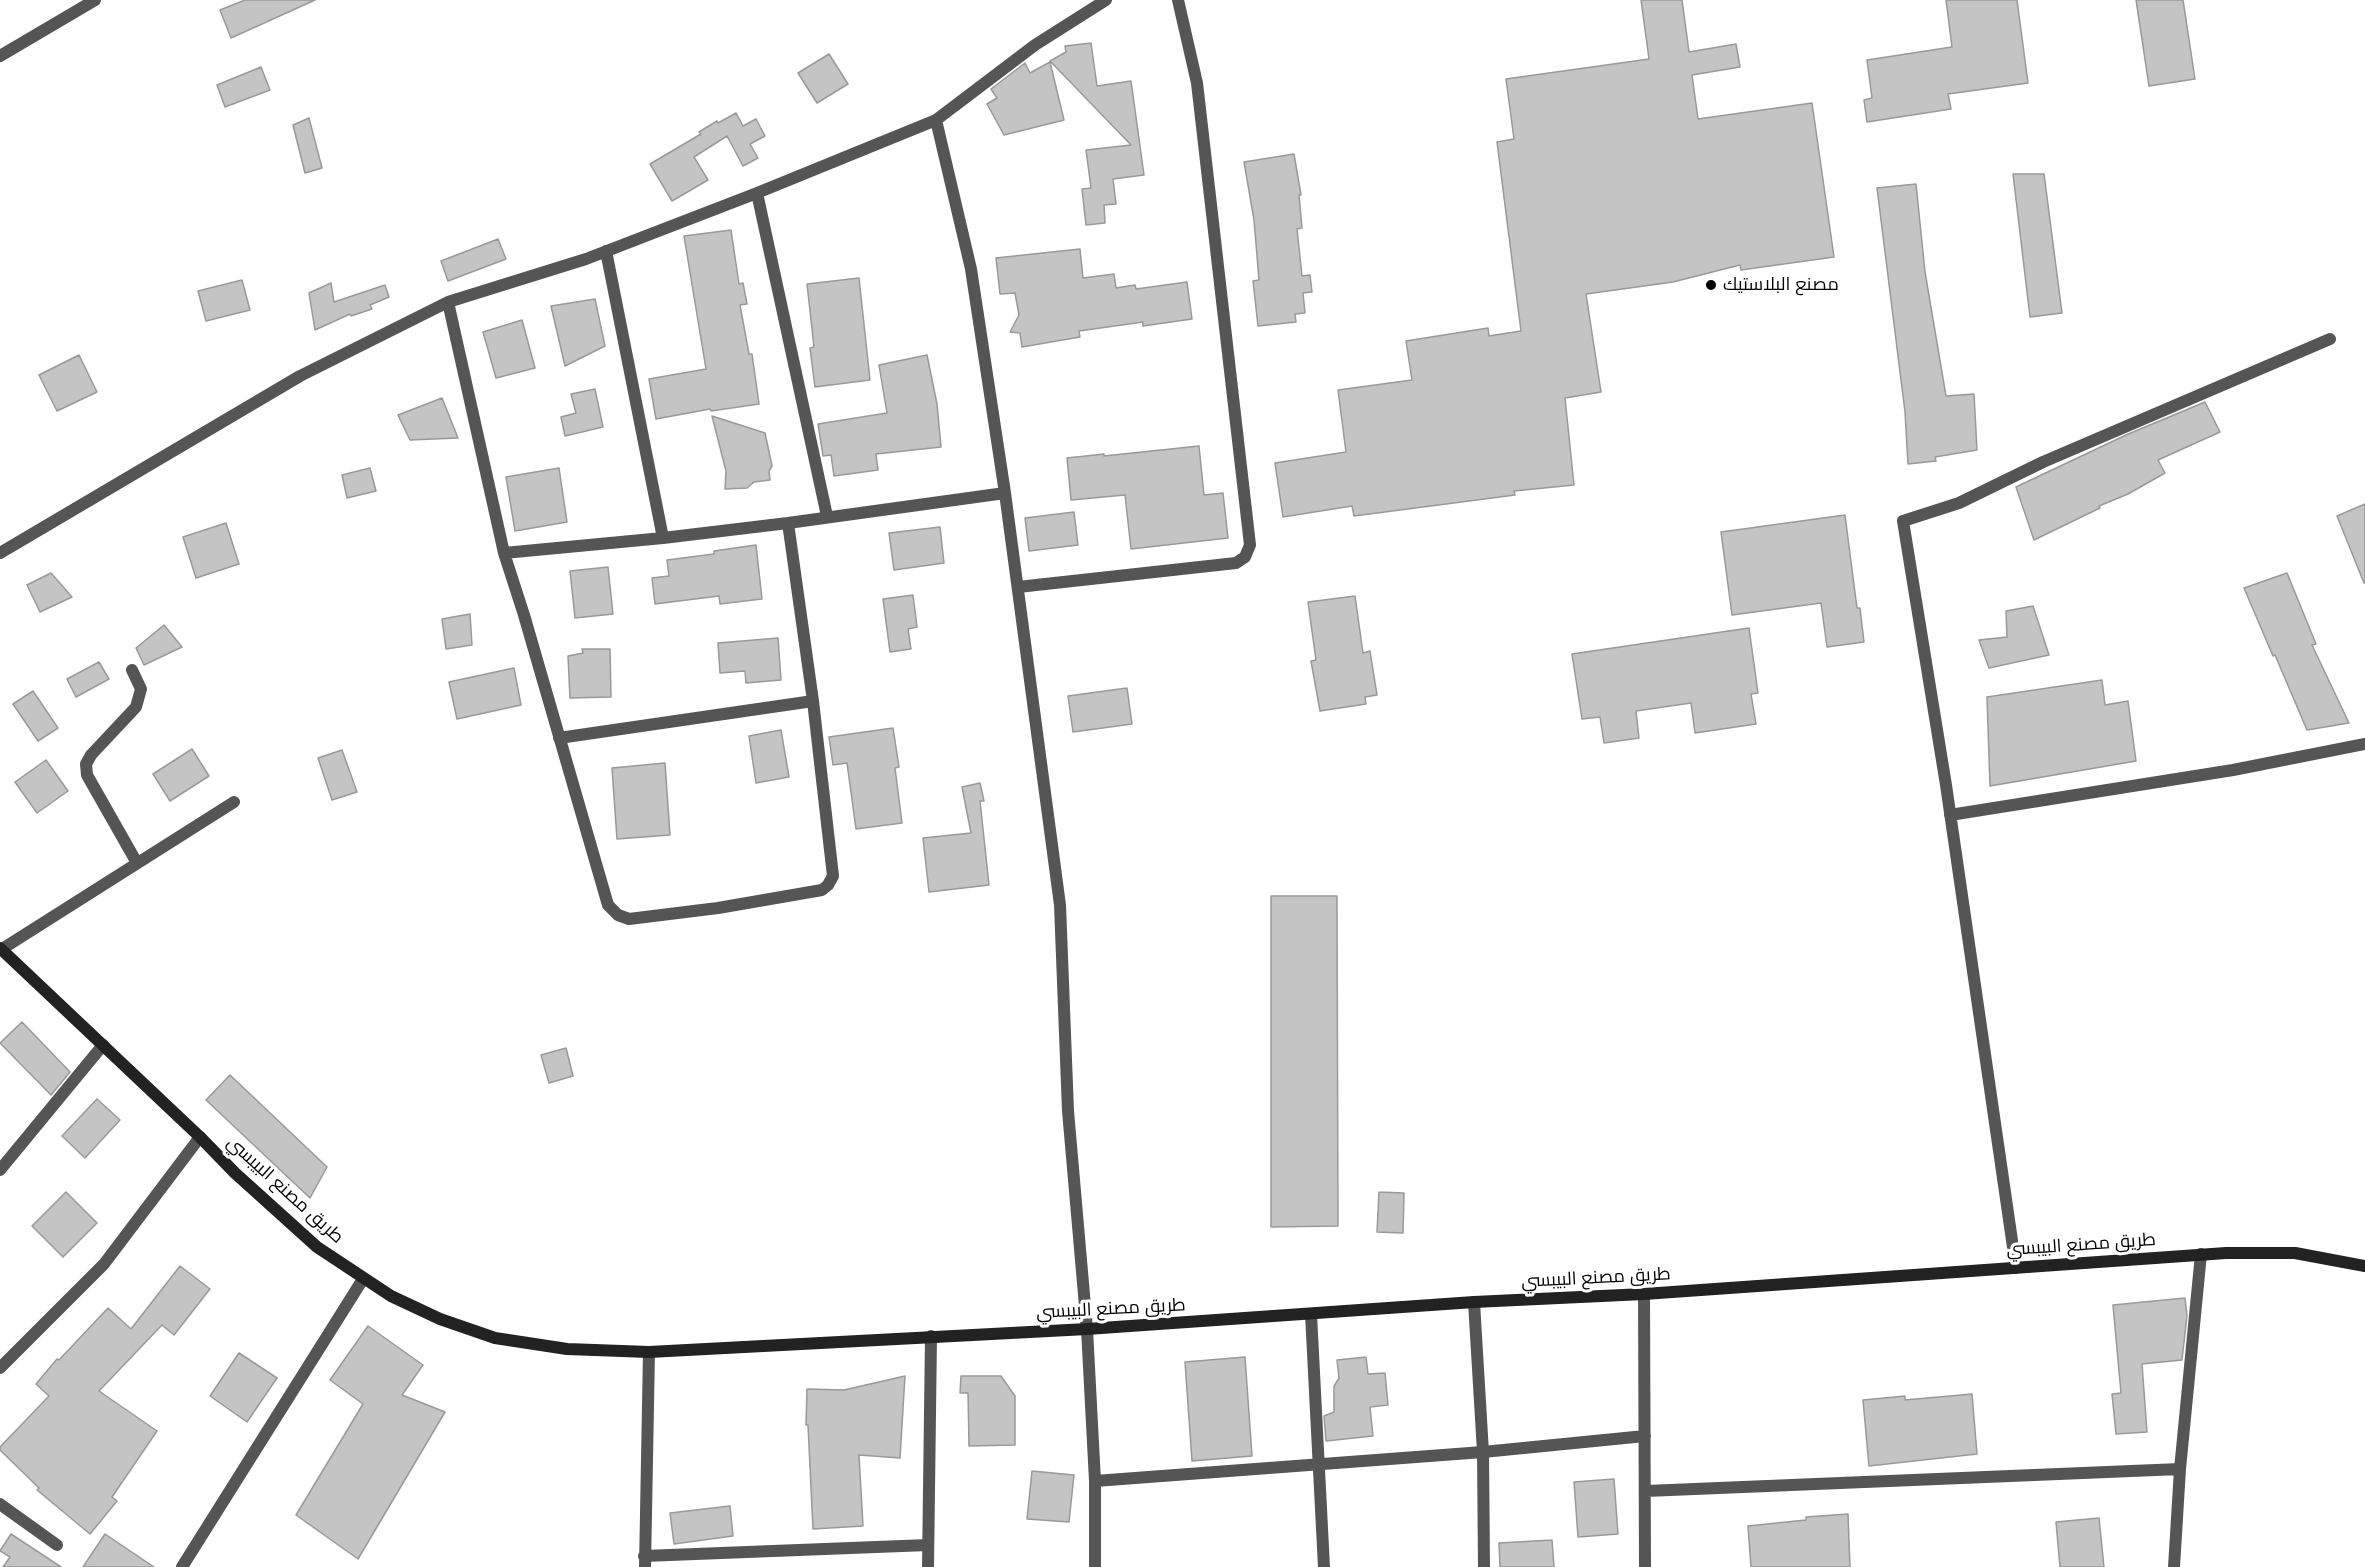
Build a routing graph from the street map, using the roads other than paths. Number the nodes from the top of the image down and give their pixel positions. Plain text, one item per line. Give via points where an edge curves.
1 (95, 0) edge
2 (1106, 0) edge
3 (1178, 0) edge
4 (0, 56) edge
5 (936, 120) junction
6 (757, 193) junction
7 (606, 251) junction
8 (448, 302) junction
9 (2330, 339) dead end
10 (1005, 493) junction
11 (827, 516) junction
12 (788, 524) junction
13 (663, 538) junction
14 (0, 553) edge
15 (504, 553) junction
16 (1018, 587) junction
17 (132, 670) dead end
18 (813, 700) junction
19 (559, 738) junction
20 (2365, 744) edge
21 (234, 802) dead end
22 (1950, 815) junction
23 (137, 863) junction
24 (1, 948) edge
25 (103, 1045) junction
26 (200, 1137) junction
27 (0, 1170) edge
28 (2201, 1254) junction
29 (2365, 1266) edge
30 (2016, 1268) junction
31 (363, 1279) junction
32 (1644, 1294) junction
33 (1474, 1302) junction
34 (1311, 1314) junction
35 (1087, 1329) junction
36 (931, 1336) junction
37 (649, 1352) junction
38 (0, 1368) edge
39 (1646, 1436) junction
40 (1483, 1452) junction
41 (1320, 1466) junction
42 (2180, 1469) junction
43 (1095, 1481) junction
44 (1646, 1491) junction
45 (0, 1504) edge
46 (57, 1545) dead end
47 (928, 1545) junction
48 (644, 1562) edge
49 (182, 1567) edge
50 (928, 1567) edge
51 (1095, 1567) edge
52 (1324, 1567) edge
53 (1484, 1567) edge
54 (1645, 1567) edge
55 (2174, 1567) edge

1 - 4 street
2 - 5 street via 1035,45
3 - 16 street via 1197,83 1250,545 1245,557 1236,563
5 - 6 street
5 - 10 street via 971,269
6 - 7 street
6 - 11 street
7 - 8 street
7 - 13 street
8 - 14 street via 300,376
8 - 15 street
9 - 22 street via 2043,462 1959,503 1903,521
10 - 11 street
10 - 16 street
11 - 12 street
12 - 13 street
12 - 18 street
13 - 15 street
15 - 19 street
16 - 35 street via 1060,905 1068,1112
17 - 23 street via 141,689 136,707 86,764 87,775
18 - 19 street
18 - 19 street via 833,876 822,890 718,908 629,919 608,905
20 - 22 street via 2233,770
21 - 23 street
22 - 30 street
23 - 24 street
24 - 25 main road, طريق مصنع البيبسي
25 - 26 main road, طريق مصنع البيبسي
25 - 27 street
26 - 31 main road, طريق مصنع البيبسي via 317,1247
26 - 38 street via 104,1264
28 - 29 main road, طريق مصنع البيبسي via 2295,1253
28 - 30 main road, طريق مصنع البيبسي
28 - 42 street
30 - 32 main road, طريق مصنع البيبسي
31 - 37 main road, طريق مصنع البيبسي via 440,1319 495,1338 567,1349
31 - 49 street
32 - 33 main road, طريق مصنع البيبسي
32 - 39 street
33 - 34 main road, طريق مصنع البيبسي
33 - 40 street
34 - 35 main road, طريق مصنع البيبسي
34 - 41 street
35 - 36 main road, طريق مصنع البيبسي
35 - 43 street
36 - 37 main road, طريق مصنع البيبسي
36 - 47 street
37 - 48 street
39 - 40 street
39 - 44 street
40 - 41 street
40 - 53 street
41 - 43 street
41 - 52 street
42 - 44 street
42 - 55 street
43 - 51 street
44 - 54 street
45 - 46 street
47 - 48 street
47 - 50 street

